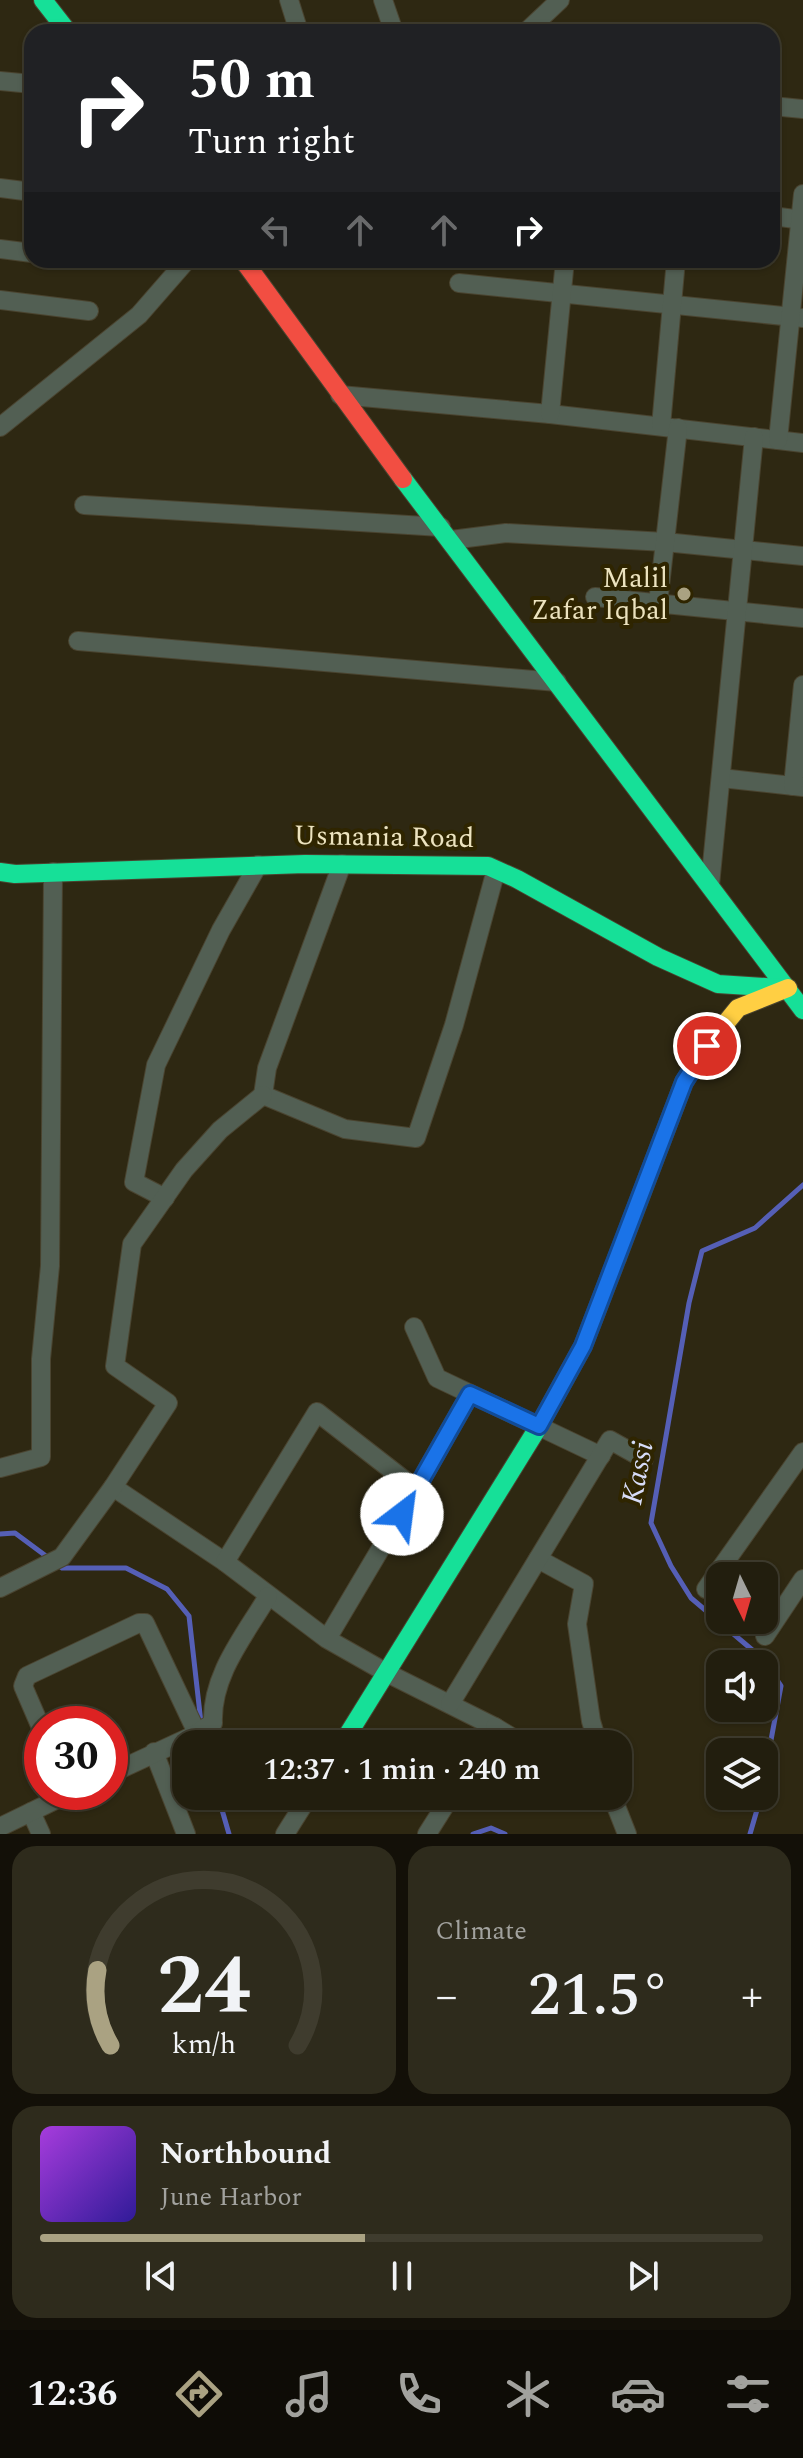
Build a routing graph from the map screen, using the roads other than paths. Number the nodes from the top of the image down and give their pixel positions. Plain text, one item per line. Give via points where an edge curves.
1 (43, 0) edge
2 (289, 0) edge
3 (383, 0) edge
4 (556, 1) edge
5 (62, 24) edge
6 (296, 24) edge
7 (391, 24) edge
8 (534, 24) edge
9 (0, 81) edge
10 (24, 83) edge
11 (780, 107) edge
12 (803, 109) edge
13 (0, 188) edge
14 (24, 191) edge
15 (803, 194) edge
16 (780, 217) edge
17 (802, 220) edge
18 (0, 249) edge
19 (24, 252) edge
20 (180, 268) edge
21 (249, 268) edge
22 (564, 268) edge
23 (675, 268) edge
24 (459, 283) dead end
25 (562, 294) junction
26 (0, 300) edge
27 (672, 305) junction
28 (89, 311) dead end
29 (797, 317) edge
30 (340, 395) junction
31 (550, 414) junction
32 (0, 427) edge
33 (669, 427) junction
34 (754, 437) junction
35 (778, 440) junction
36 (803, 443) edge
37 (84, 505) dead end
38 (446, 533) junction
39 (665, 542) junction
40 (745, 550) junction
41 (803, 556) edge
42 (595, 597) dead end
43 (658, 603) junction
44 (739, 611) junction
45 (803, 618) edge
46 (78, 641) dead end
47 (557, 682) junction
48 (803, 685) edge
49 (721, 778) junction
50 (798, 786) edge
51 (342, 864) junction
52 (258, 865) junction
53 (496, 870) junction
54 (0, 872) edge
55 (53, 872) junction
56 (710, 885) junction
57 (788, 988) junction
58 (803, 1010) edge
59 (263, 1095) junction
60 (165, 1198) junction
61 (414, 1327) dead end
62 (470, 1394) junction
63 (539, 1426) junction
64 (803, 1452) edge
65 (601, 1456) junction
66 (644, 1459) dead end
67 (0, 1468) edge
68 (113, 1487) junction
69 (416, 1489) junction
70 (538, 1559) junction
71 (225, 1562) junction
72 (725, 1562) edge
73 (803, 1579) edge
74 (0, 1588) edge
75 (268, 1596) junction
76 (765, 1636) dead end
77 (327, 1639) junction
78 (387, 1673) junction
79 (450, 1704) junction
80 (32, 1706) edge
81 (495, 1727) junction
82 (204, 1728) junction
83 (351, 1730) edge
84 (493, 1730) edge
85 (500, 1730) edge
86 (594, 1730) edge
87 (154, 1752) junction
88 (128, 1765) edge
89 (35, 1810) edge
90 (300, 1810) edge
91 (442, 1810) edge
92 (618, 1810) edge
93 (31, 1812) junction
94 (0, 1827) edge
95 (41, 1834) edge
96 (186, 1834) edge
97 (285, 1834) edge
98 (427, 1834) edge
99 (627, 1834) edge

1 - 5 street
2 - 6 street
3 - 7 street
4 - 8 street
9 - 10 street
11 - 12 street
13 - 14 street
15 - 17 street
16 - 17 street
17 - 29 street
18 - 19 street
20 - 32 street via 139,315
21 - 30 street
22 - 25 street
23 - 27 street
24 - 25 street
25 - 27 street
25 - 31 street
26 - 28 street
27 - 29 street
27 - 33 street
29 - 35 street
30 - 31 street
30 - 38 street
31 - 33 street
33 - 34 street
33 - 39 street
34 - 35 street
34 - 40 street
35 - 36 street
37 - 38 street
38 - 39 street
38 - 47 street
39 - 40 street
39 - 43 street
40 - 41 street
40 - 44 street
42 - 43 street
43 - 44 street
44 - 45 street
44 - 49 street
46 - 47 street
47 - 56 street
48 - 50 street
49 - 50 street
49 - 56 street
51 - 52 street, Usmania Road
51 - 53 street, Usmania Road
51 - 59 street via 267,1068
52 - 55 street, Usmania Road
52 - 60 street via 156,1065 134,1182
53 - 57 street, Usmania Road via 718,984
53 - 59 street via 454,1025 416,1138 345,1129
54 - 55 street, Usmania Road
55 - 67 street via 50,1266 41,1359 41,1457
56 - 57 street
57 - 58 street
57 - 63 street via 738,1008 684,1082 583,1346
59 - 60 street via 220,1130
60 - 68 street via 132,1244 115,1366 168,1403
61 - 62 street via 437,1378
62 - 63 street
62 - 69 street
63 - 65 street
63 - 78 street
64 - 72 street
65 - 66 street via 610,1440
65 - 70 street
68 - 71 street
68 - 74 street via 68,1550
69 - 71 street via 317,1412
69 - 77 street
70 - 79 street
70 - 86 street via 584,1584 577,1624
71 - 75 street
73 - 76 street
75 - 77 street
75 - 82 street via 219,1680
77 - 78 street
78 - 79 street
78 - 83 street
79 - 81 street
80 - 82 street via 23,1686 27,1676 145,1623
81 - 84 street
81 - 85 street
82 - 87 street
87 - 88 street
87 - 96 street
89 - 93 street
90 - 97 street
91 - 98 street
92 - 99 street
93 - 94 street
93 - 95 street

